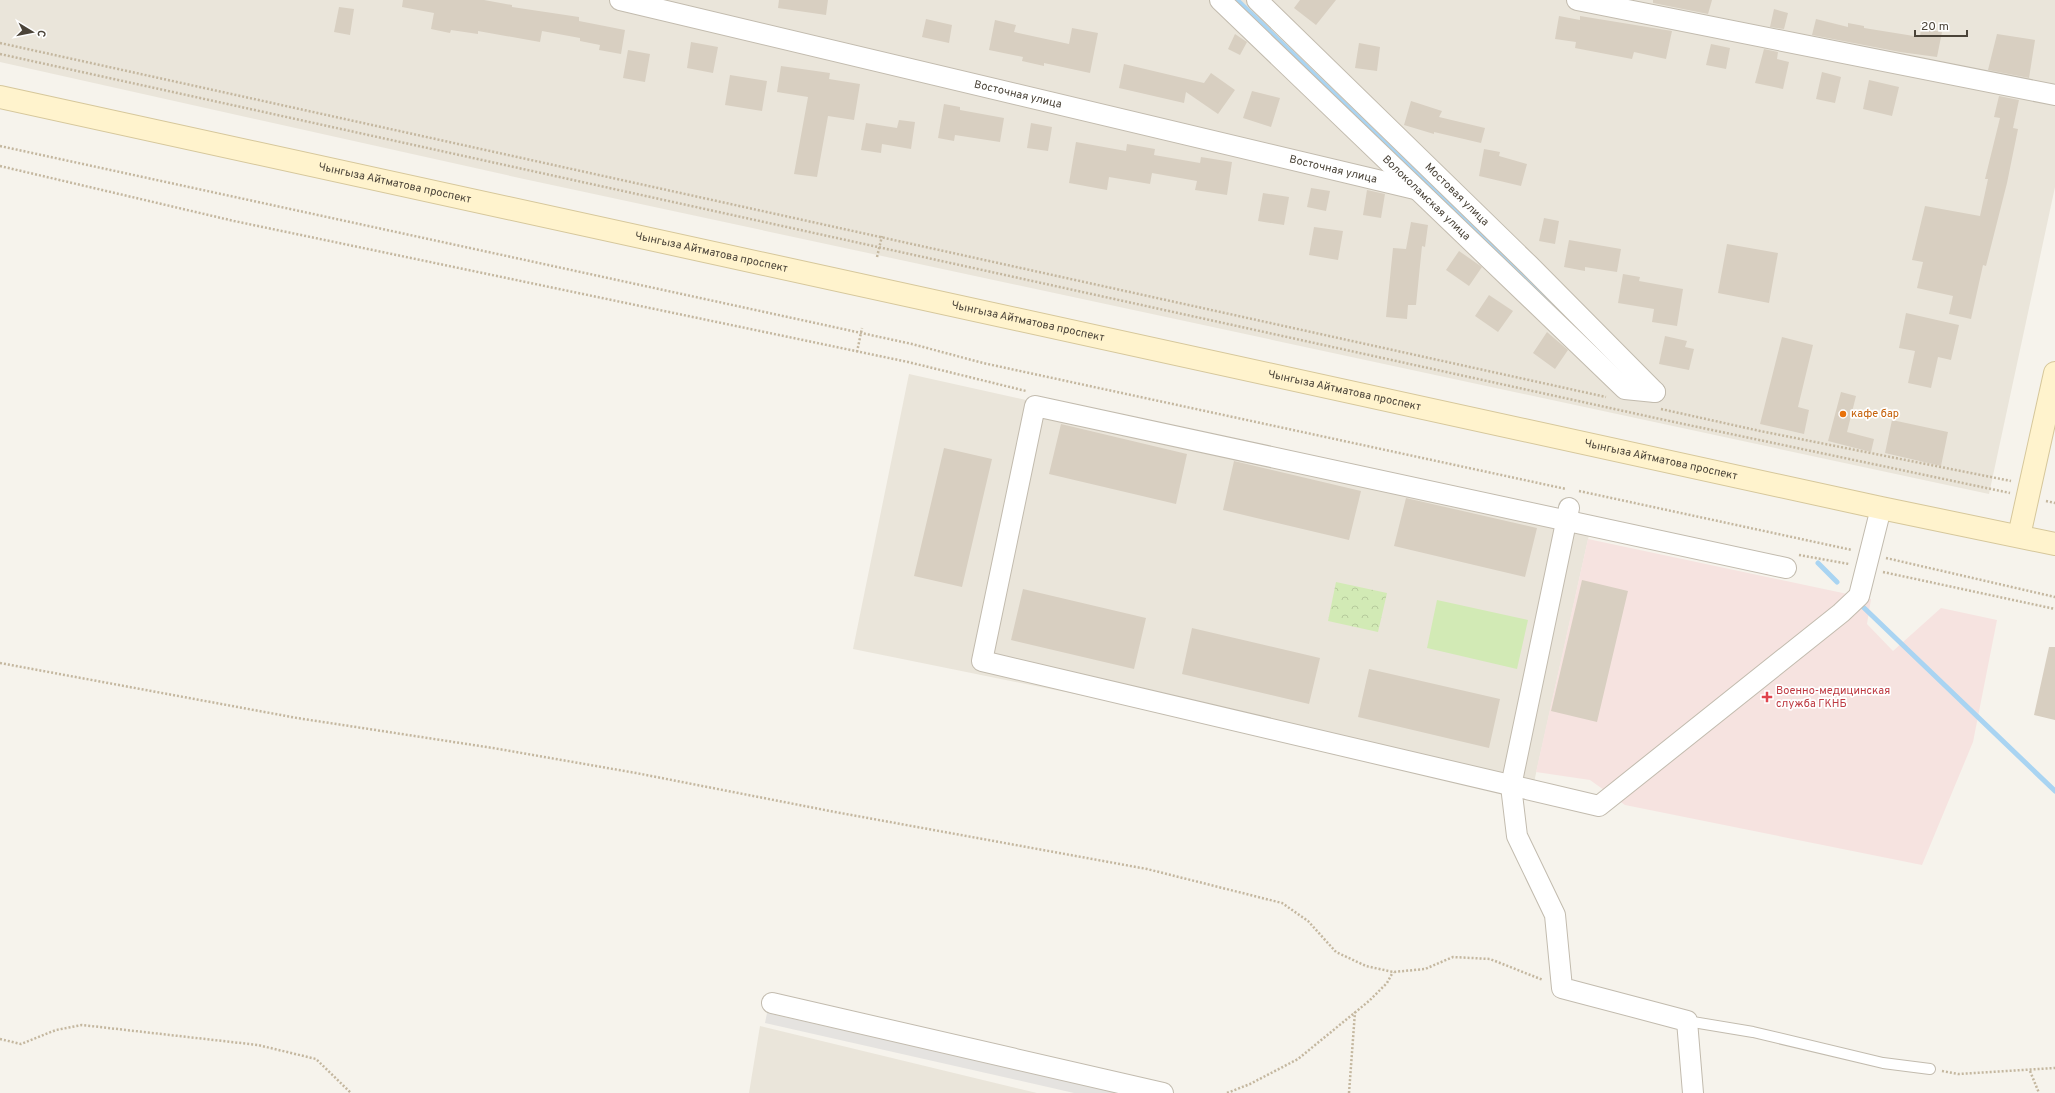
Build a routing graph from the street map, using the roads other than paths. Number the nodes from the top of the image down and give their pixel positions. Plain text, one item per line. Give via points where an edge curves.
1 (620, 0) edge
2 (1220, 0) edge
3 (1257, 0) edge
4 (1577, 0) edge
5 (2055, 95) edge
6 (0, 97) edge
7 (1415, 189) junction
8 (2055, 373) edge
9 (1635, 390) joint
10 (1881, 508) junction
11 (1568, 514) junction
12 (2019, 536) junction
13 (2055, 544) edge
14 (1786, 568) dead end
15 (1511, 786) junction
16 (772, 1003) dead end
17 (1687, 1021) junction
18 (1930, 1069) road end
19 (1163, 1093) edge
20 (1693, 1093) edge

1 - 7 street, Восточная улица
2 - 7 street, Волоколамская улица
3 - 9 street, Мостовая улица via 1529,266 1657,400
4 - 5 street
6 - 10 main road, Чынгыза Айтматова проспект
7 - 9 street, Волоколамская улица via 1626,389
8 - 12 main road
10 - 12 main road, Чынгыза Айтматова проспект
10 - 15 street via 1859,596 1599,806
11 - 14 street
11 - 15 street
11 - 15 street via 1035,406 982,661
12 - 13 main road, Чынгыза Айтматова проспект
15 - 17 street via 1517,836 1554,915 1562,988
16 - 19 street
17 - 18 lane via 1753,1032 1883,1063
17 - 20 street

